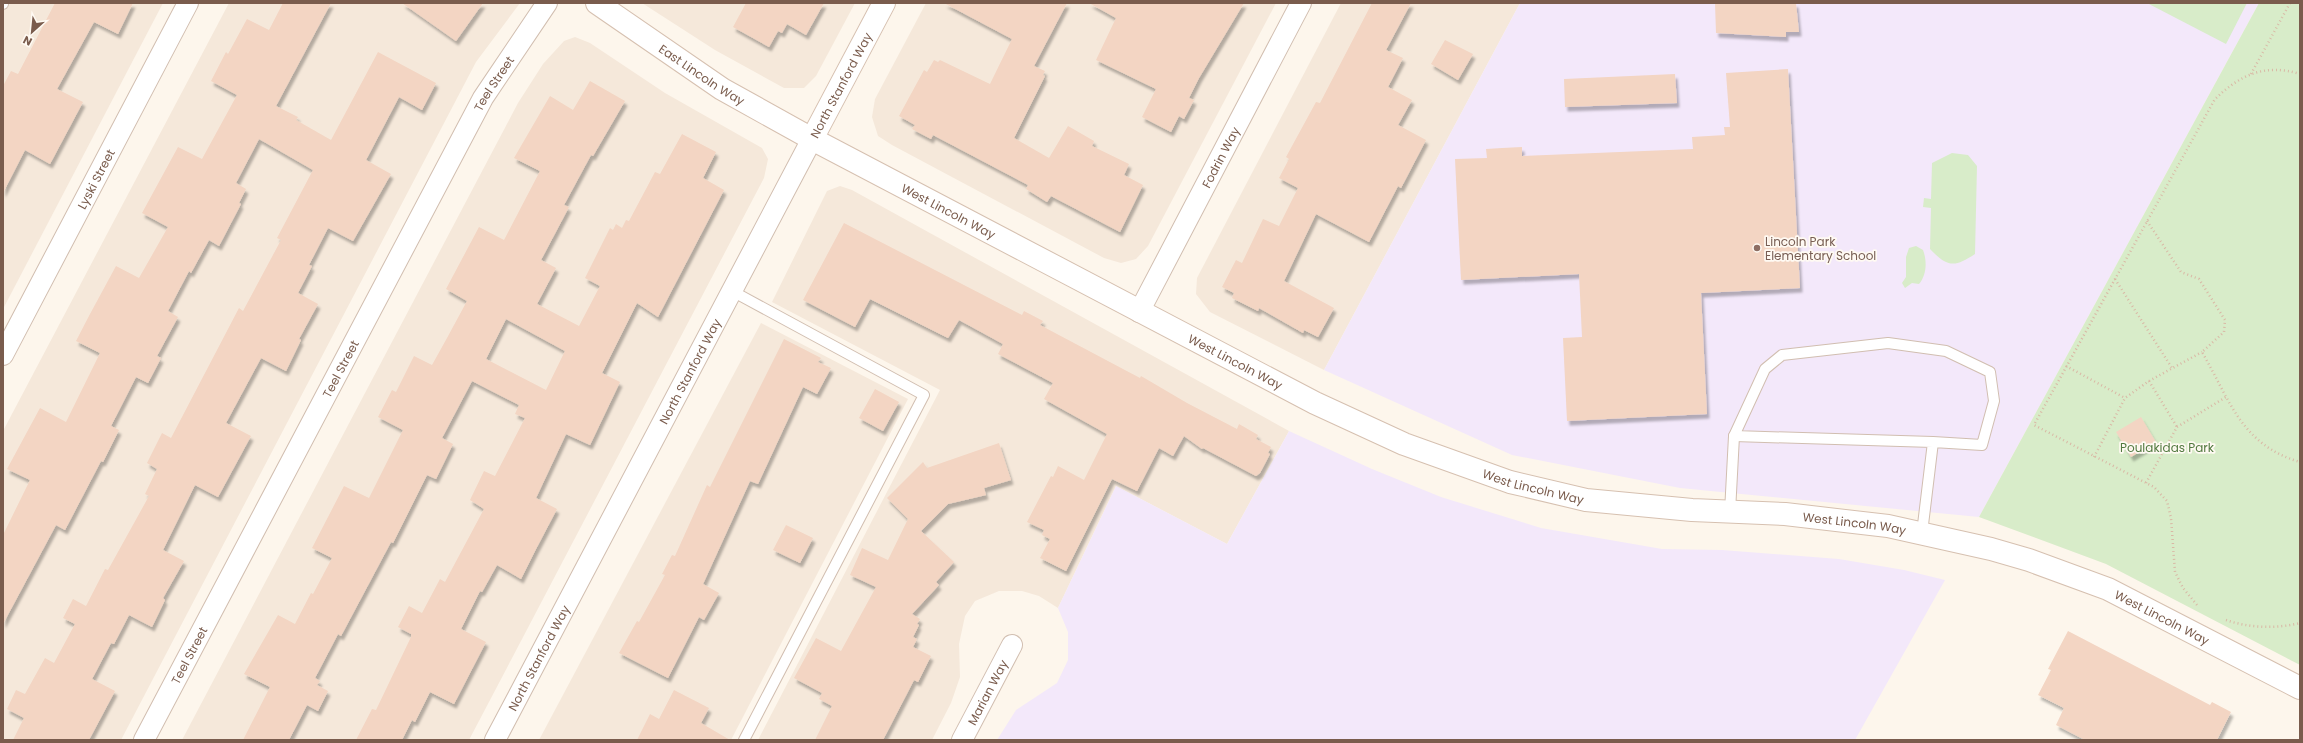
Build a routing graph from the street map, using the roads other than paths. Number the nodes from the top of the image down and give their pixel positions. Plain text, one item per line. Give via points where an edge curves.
1 (188, 3) edge
2 (547, 3) edge
3 (597, 3) edge
4 (884, 3) edge
5 (1301, 3) edge
6 (812, 139) junction
7 (732, 291) junction
8 (1139, 312) junction
9 (3, 355) edge
10 (1734, 436) junction
11 (1933, 442) junction
12 (1730, 512) junction
13 (1922, 533) junction
14 (1012, 645) dead end
15 (2300, 688) edge
16 (144, 740) edge
17 (495, 740) edge
18 (744, 740) edge
19 (962, 740) edge

1 - 9 street, Lyski Street
2 - 16 street, Teel Street via 482,98
3 - 6 street, East Lincoln Way via 722,89
4 - 6 street, North Stanford Way
5 - 8 street, Fodrin Way
6 - 7 street, North Stanford Way
6 - 8 street, West Lincoln Way
7 - 17 street, North Stanford Way
7 - 18 lane via 924,395
8 - 12 street, West Lincoln Way via 1314,404 1404,444 1477,472 1586,500
10 - 11 lane
10 - 11 lane via 1765,369 1782,355 1888,343 1946,351 1990,372 1994,401 1982,445
10 - 12 lane
11 - 13 lane
12 - 13 street, West Lincoln Way via 1785,514 1888,526
13 - 15 street, West Lincoln Way via 2029,560 2108,589
14 - 19 street, Marian Way

